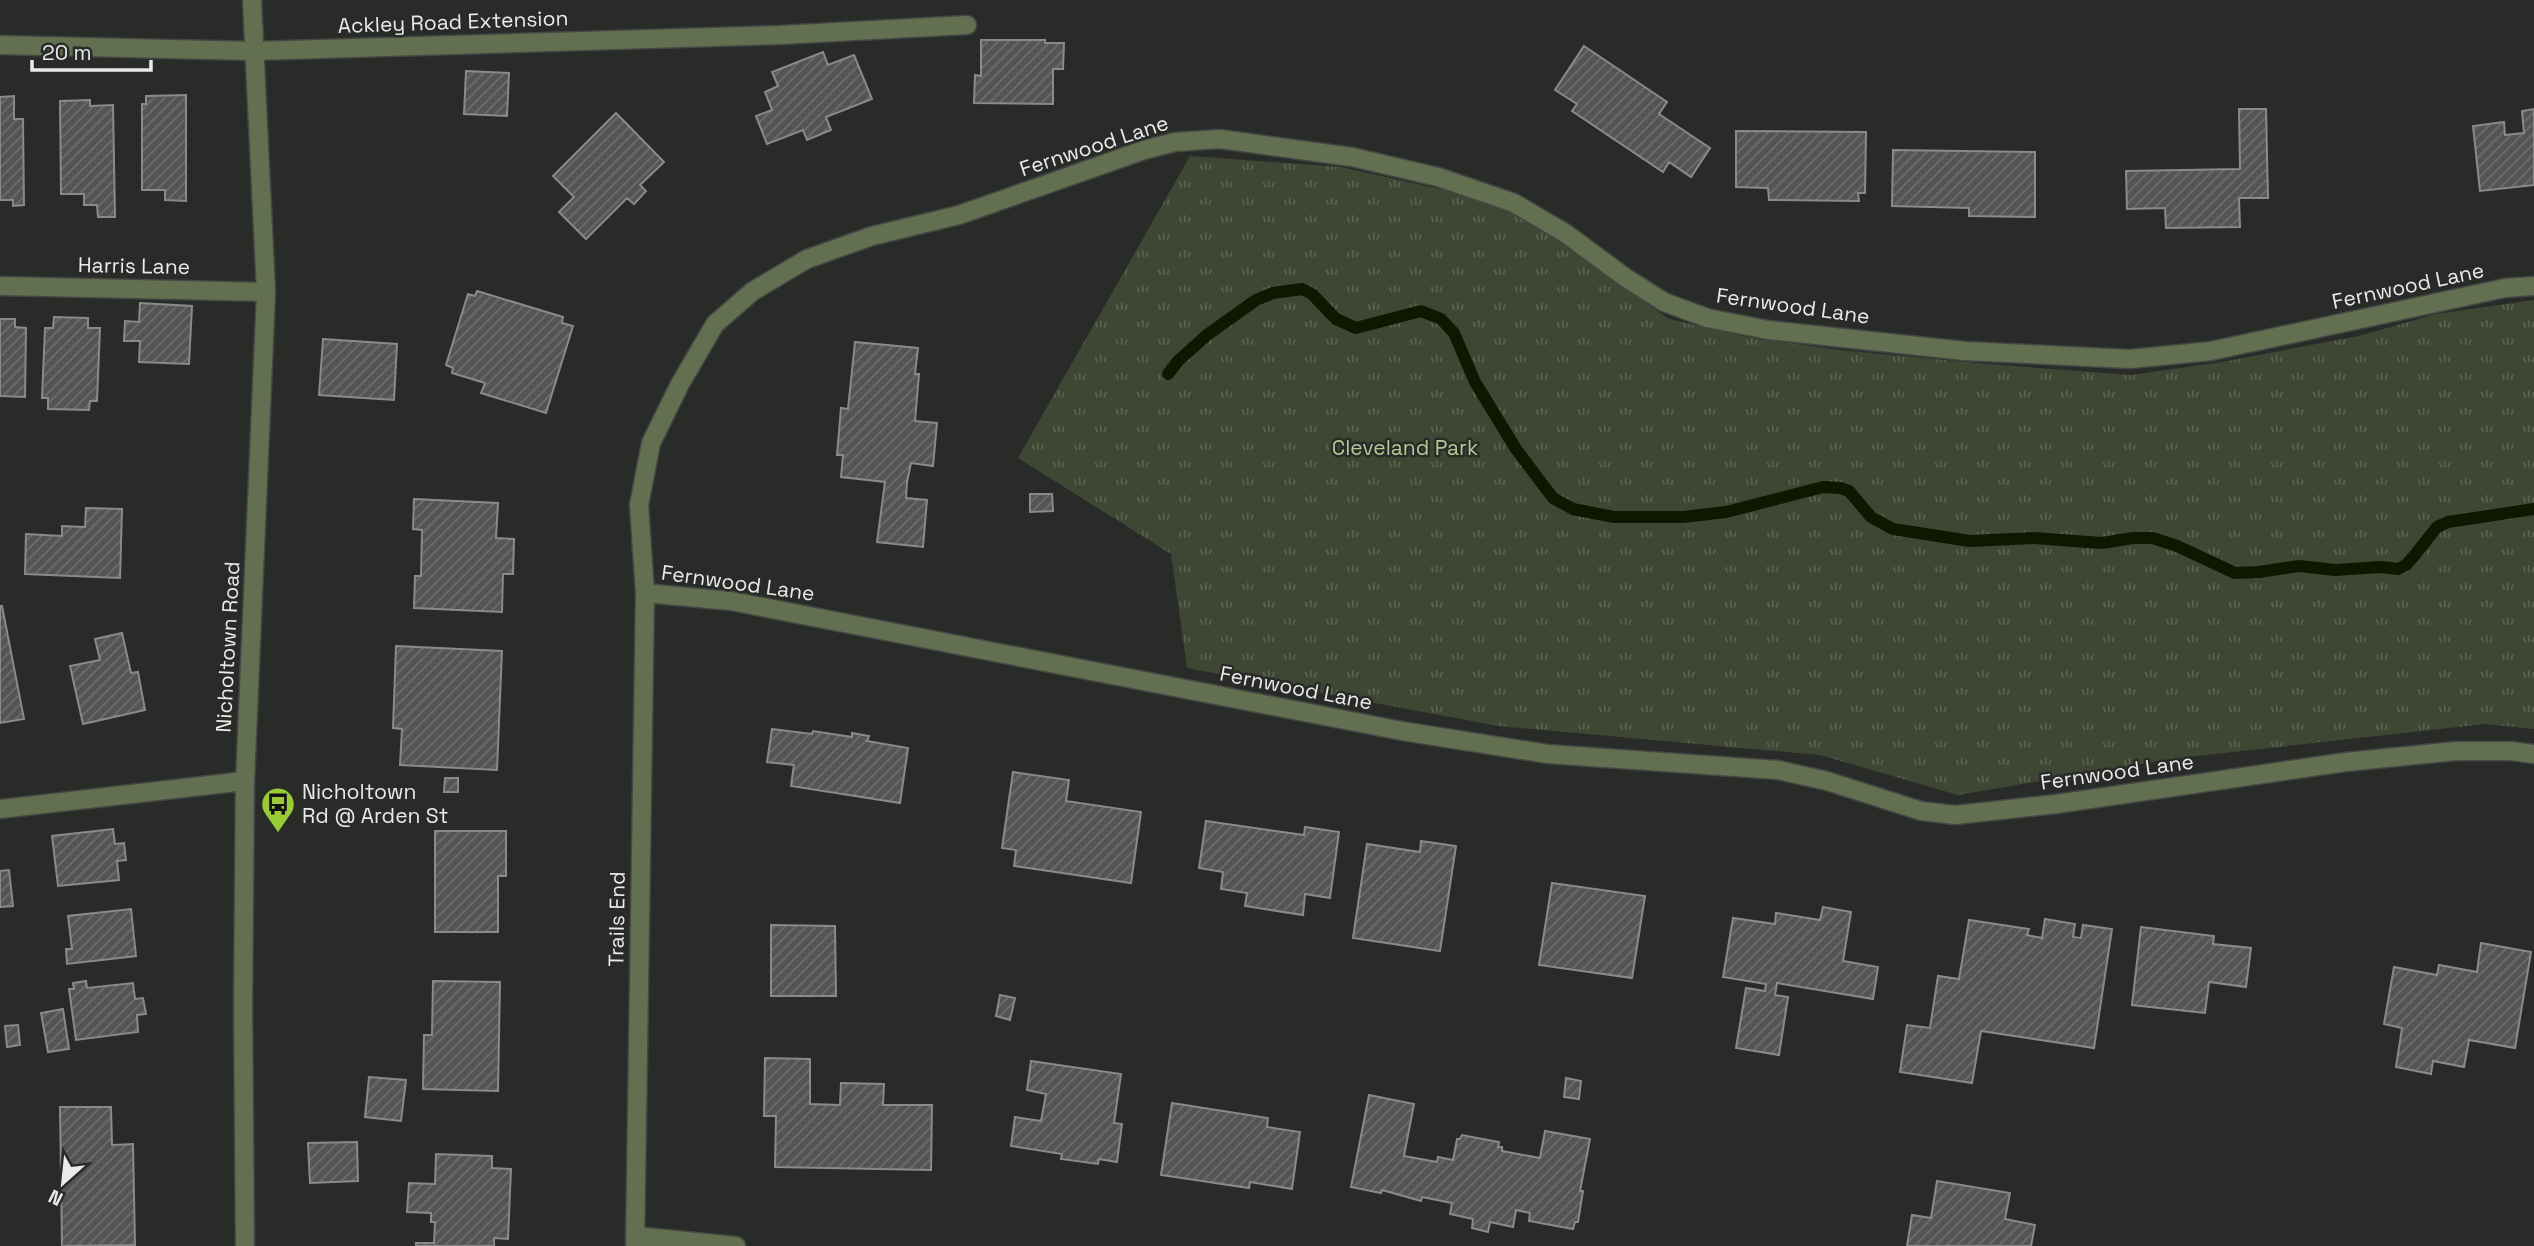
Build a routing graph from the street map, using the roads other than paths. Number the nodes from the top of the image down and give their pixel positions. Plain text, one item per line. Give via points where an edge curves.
1 (252, 0) edge
2 (967, 25) dead end
3 (0, 45) edge
4 (254, 51) junction
5 (0, 286) edge
6 (2534, 286) edge
7 (266, 292) junction
8 (645, 593) junction
9 (2534, 754) edge
10 (245, 781) junction
11 (0, 809) edge
12 (635, 1241) edge
13 (245, 1246) edge
14 (737, 1246) edge

1 - 4 street, Nicholtown Road
2 - 4 street, Ackley Road Extension
3 - 4 street, Ackley Road Extension
4 - 7 street, Nicholtown Road
5 - 7 street, Harris Lane
6 - 8 street, Fernwood Lane via 2505,288 2211,351 2130,359 1965,351 1768,330 1707,318 1664,302 1514,203 1438,177 1352,158 1220,139 1175,142 959,215 872,236 807,259 753,290 715,324 651,443 639,505
7 - 10 street, Nicholtown Road
8 - 9 street, Fernwood Lane via 732,601 1402,732 1548,754 1778,770 1827,780 1921,811 1955,816 2346,762 2456,751
8 - 12 street, Trails End
10 - 11 street
10 - 13 street, Nicholtown Road
12 - 14 street

